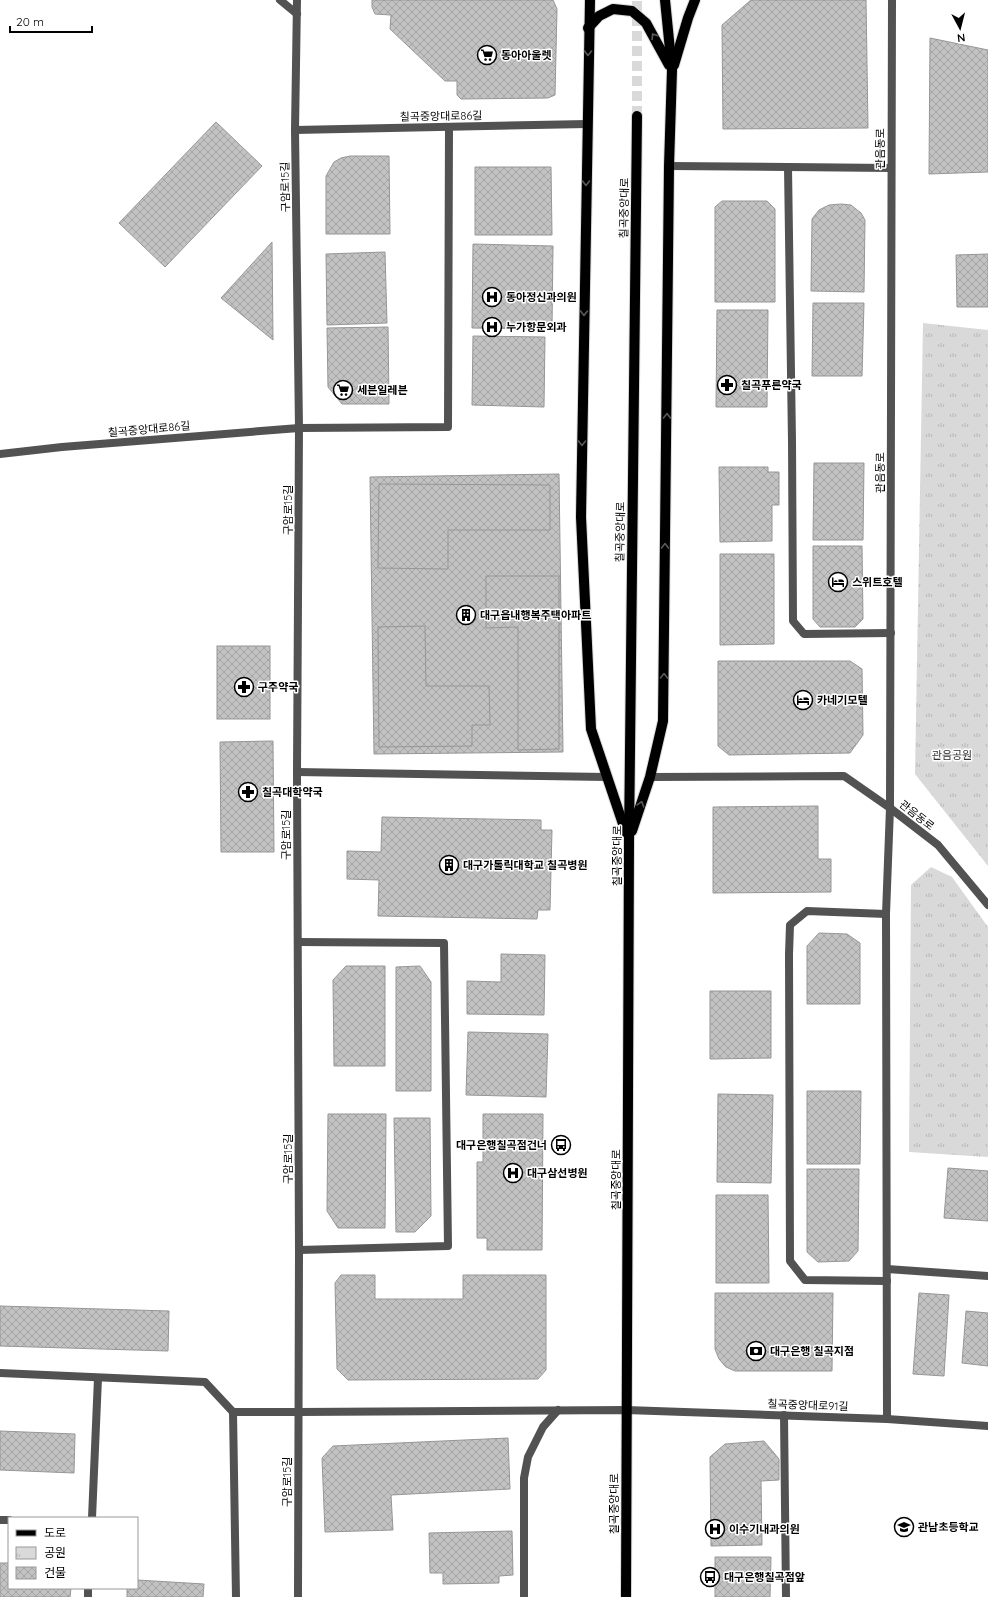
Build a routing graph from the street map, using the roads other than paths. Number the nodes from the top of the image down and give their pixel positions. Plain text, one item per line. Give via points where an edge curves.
1 (280, 0) edge
2 (297, 0) edge
3 (590, 0) edge
4 (665, 0) edge
5 (695, 0) edge
6 (892, 0) edge
7 (297, 14) junction
8 (588, 28) junction
9 (672, 70) junction
10 (637, 116) tunnel mouth
11 (587, 124) junction
12 (449, 127) junction
13 (295, 130) junction
14 (669, 166) junction
15 (788, 167) junction
16 (891, 168) junction
17 (299, 428) junction
18 (0, 454) edge
19 (891, 633) junction
20 (297, 772) junction
21 (607, 776) junction
22 (650, 777) junction
23 (890, 808) junction
24 (629, 841) junction
25 (988, 905) edge
26 (886, 914) junction
27 (298, 942) junction
28 (299, 1250) junction
29 (887, 1269) junction
30 (988, 1276) edge
31 (887, 1281) junction
32 (0, 1373) edge
33 (98, 1378) junction
34 (558, 1410) junction
35 (626, 1410) junction
36 (233, 1412) junction
37 (298, 1412) junction
38 (784, 1415) junction
39 (887, 1419) junction
40 (988, 1426) edge
41 (92, 1517) edge
42 (236, 1597) edge
43 (298, 1597) edge
44 (524, 1597) edge
45 (626, 1597) edge
46 (786, 1597) edge

1 - 7 street
2 - 7 street, 구암로15길
3 - 8 main road
4 - 9 main road
5 - 9 main road
6 - 16 street, 관음동로
7 - 13 street, 구암로15길
9 -> 8 main road via 646,23 632,11 613,9 599,16
8 -> 11 main road
9 - 14 main road
10 - 24 main road, 칠곡중앙대로
11 - 12 street, 칠곡중앙대로86길
11 -> 21 main road via 581,517 590,729
12 - 13 street, 칠곡중앙대로86길
12 - 17 street, 칠곡중앙대로86길 via 448,427
13 - 17 street, 구암로15길
14 - 15 street
22 -> 14 main road via 663,721
15 - 16 street
15 - 19 street via 793,621 804,634
16 - 19 street, 관음동로
17 - 18 street, 칠곡중앙대로86길
17 - 20 street, 구암로15길
19 - 23 street, 관음동로
20 - 21 street
20 - 27 street, 구암로15길
21 - 24 main road
22 - 23 street via 844,776
24 -> 22 main road
23 - 25 street, 관음동로 via 938,846
23 - 26 street
24 - 35 main road, 칠곡중앙대로
26 - 29 street
26 - 31 street via 807,910 790,925 789,962 790,1261 805,1280
27 - 28 street, 구암로15길
27 - 28 street via 444,943 448,1246
28 - 37 street, 구암로15길
29 - 30 street
29 - 31 street
31 - 39 street
32 - 33 street
33 - 36 street via 205,1382
33 - 41 street
34 - 35 street, 칠곡중앙대로91길
34 - 37 street, 칠곡중앙대로91길
34 - 44 street via 543,1427 528,1457 524,1478
35 - 38 street, 칠곡중앙대로91길
35 - 45 main road, 칠곡중앙대로
36 - 37 street, 칠곡중앙대로91길
36 - 42 street
37 - 43 street, 구암로15길
38 - 39 street, 칠곡중앙대로91길
38 - 46 street
39 - 40 street, 칠곡중앙대로91길

